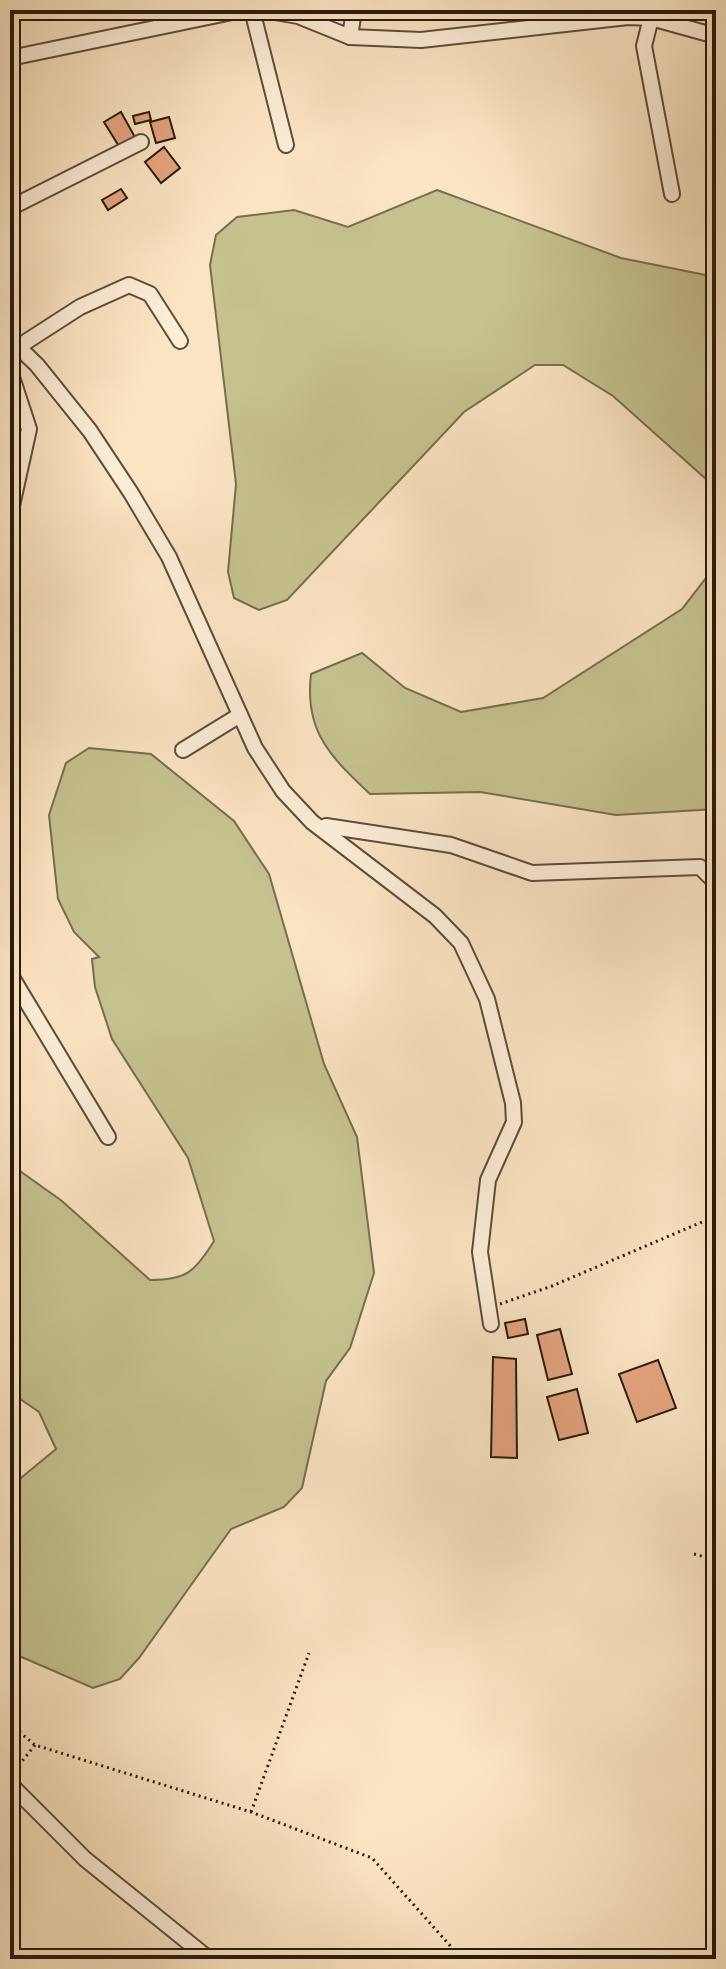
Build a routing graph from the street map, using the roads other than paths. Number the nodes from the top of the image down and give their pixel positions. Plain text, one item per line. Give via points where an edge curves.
1 (153, 10) edge
2 (242, 10) edge
3 (252, 10) edge
4 (263, 10) edge
5 (354, 10) edge
6 (651, 18) junction
7 (156, 25) junction
8 (716, 36) edge
9 (350, 37) junction
10 (10, 58) edge
11 (141, 142) dead end
12 (286, 145) dead end
13 (672, 194) dead end
14 (10, 208) edge
15 (180, 341) dead end
16 (14, 343) edge
17 (10, 371) edge
18 (10, 515) edge
19 (240, 715) junction
20 (183, 750) dead end
21 (312, 822) junction
22 (716, 864) edge
23 (700, 867) junction
24 (716, 883) edge
25 (10, 974) edge
26 (108, 1137) dead end
27 (491, 1324) dead end
28 (10, 1784) edge
29 (209, 1959) edge

1 - 7 street
2 - 7 street
3 - 12 street
4 - 9 street via 298,16
5 - 9 street
6 - 8 street
6 - 9 street via 421,40
6 - 13 street via 644,46
7 - 10 street
11 - 14 street
15 - 16 street via 150,294 129,285
16 - 19 street via 90,431 131,493 175,570
17 - 18 street via 29,429
19 - 20 street
19 - 21 street via 283,791
21 - 23 street via 451,845 532,873
21 - 27 street via 435,916 461,943 487,999 514,1122 488,1180 480,1252
22 - 23 street
23 - 24 street
25 - 26 street
28 - 29 street via 85,1859

